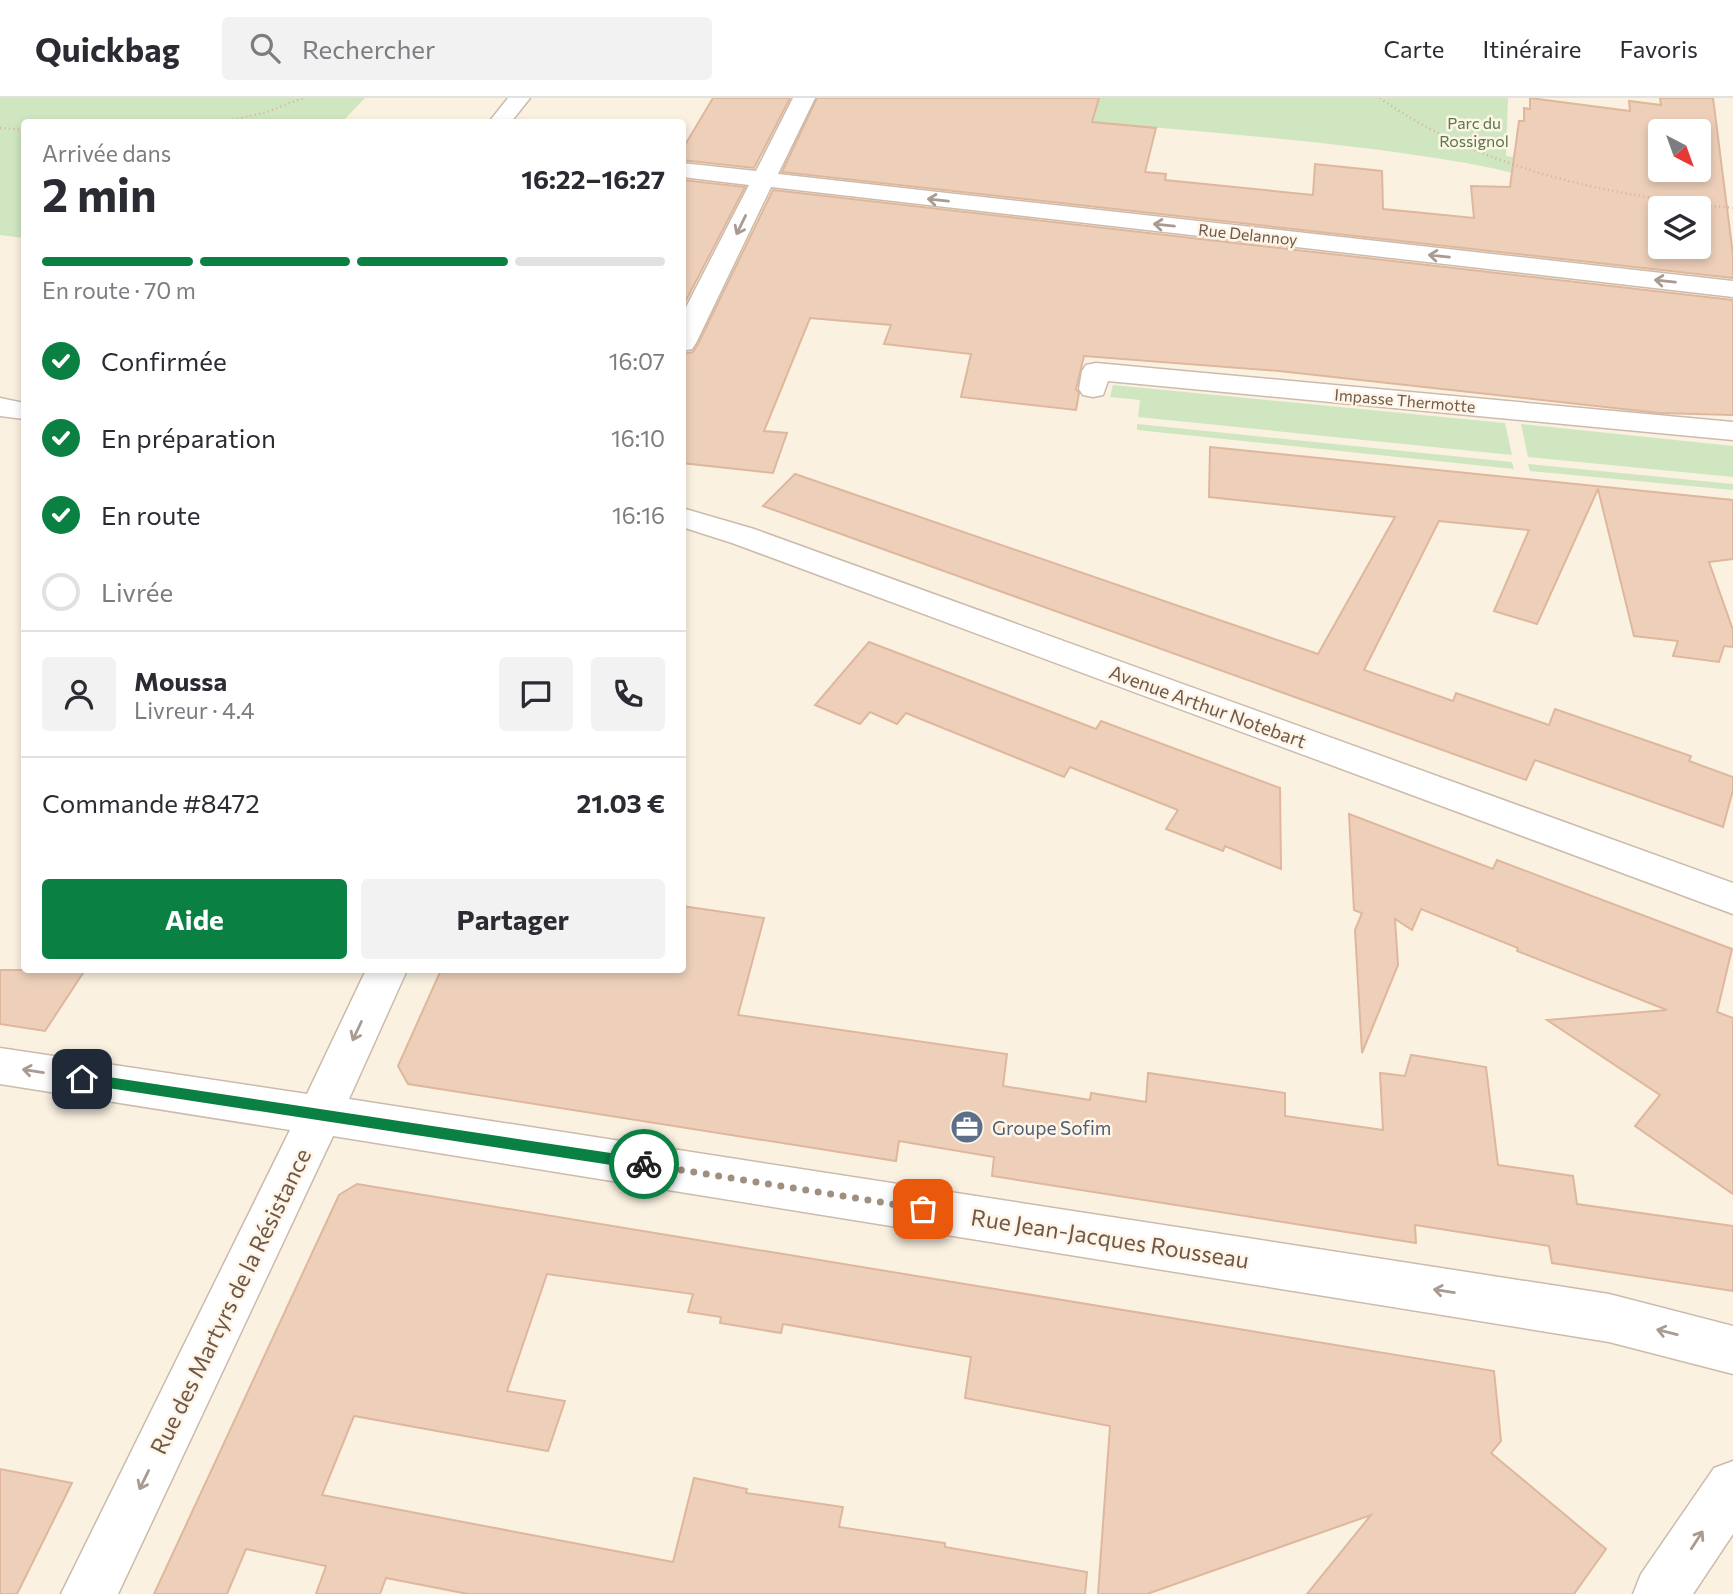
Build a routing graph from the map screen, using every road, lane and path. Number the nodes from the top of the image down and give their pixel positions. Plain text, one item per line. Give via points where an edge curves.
1 (303, 98) edge
2 (519, 98) edge
3 (804, 98) edge
4 (1380, 98) edge
5 (236, 119) edge
6 (502, 119) edge
7 (0, 128) edge
8 (21, 130) edge
9 (686, 170) edge
10 (763, 179) junction
11 (1733, 208) edge
12 (1733, 289) edge
13 (686, 335) edge
14 (1093, 389) dead end
15 (0, 407) edge
16 (21, 410) edge
17 (1733, 431) edge
18 (686, 518) edge
19 (1733, 899) edge
20 (385, 973) edge
21 (0, 1066) edge
22 (318, 1115) junction
23 (1733, 1350) edge
24 (1733, 1487) edge
25 (89, 1594) edge
26 (1661, 1594) edge

1 - 5 path
2 - 6 street
3 - 10 street
4 - 11 path via 1438,135 1520,165 1614,189
7 - 8 path
9 - 10 street, Rue Delannoy
12 -> 10 street, Rue Delannoy
10 -> 13 street
14 - 17 street, Impasse Thermotte via 1096,371
15 - 16 street
18 - 19 street, Avenue Arthur Notebart
20 -> 22 street, Rue des Martyrs de la Résistance
22 -> 21 street, Rue Jean-Jacques Rousseau
23 -> 22 street, Rue Jean-Jacques Rousseau via 1609,1318
22 -> 25 street, Rue des Martyrs de la Résistance
26 -> 24 street

